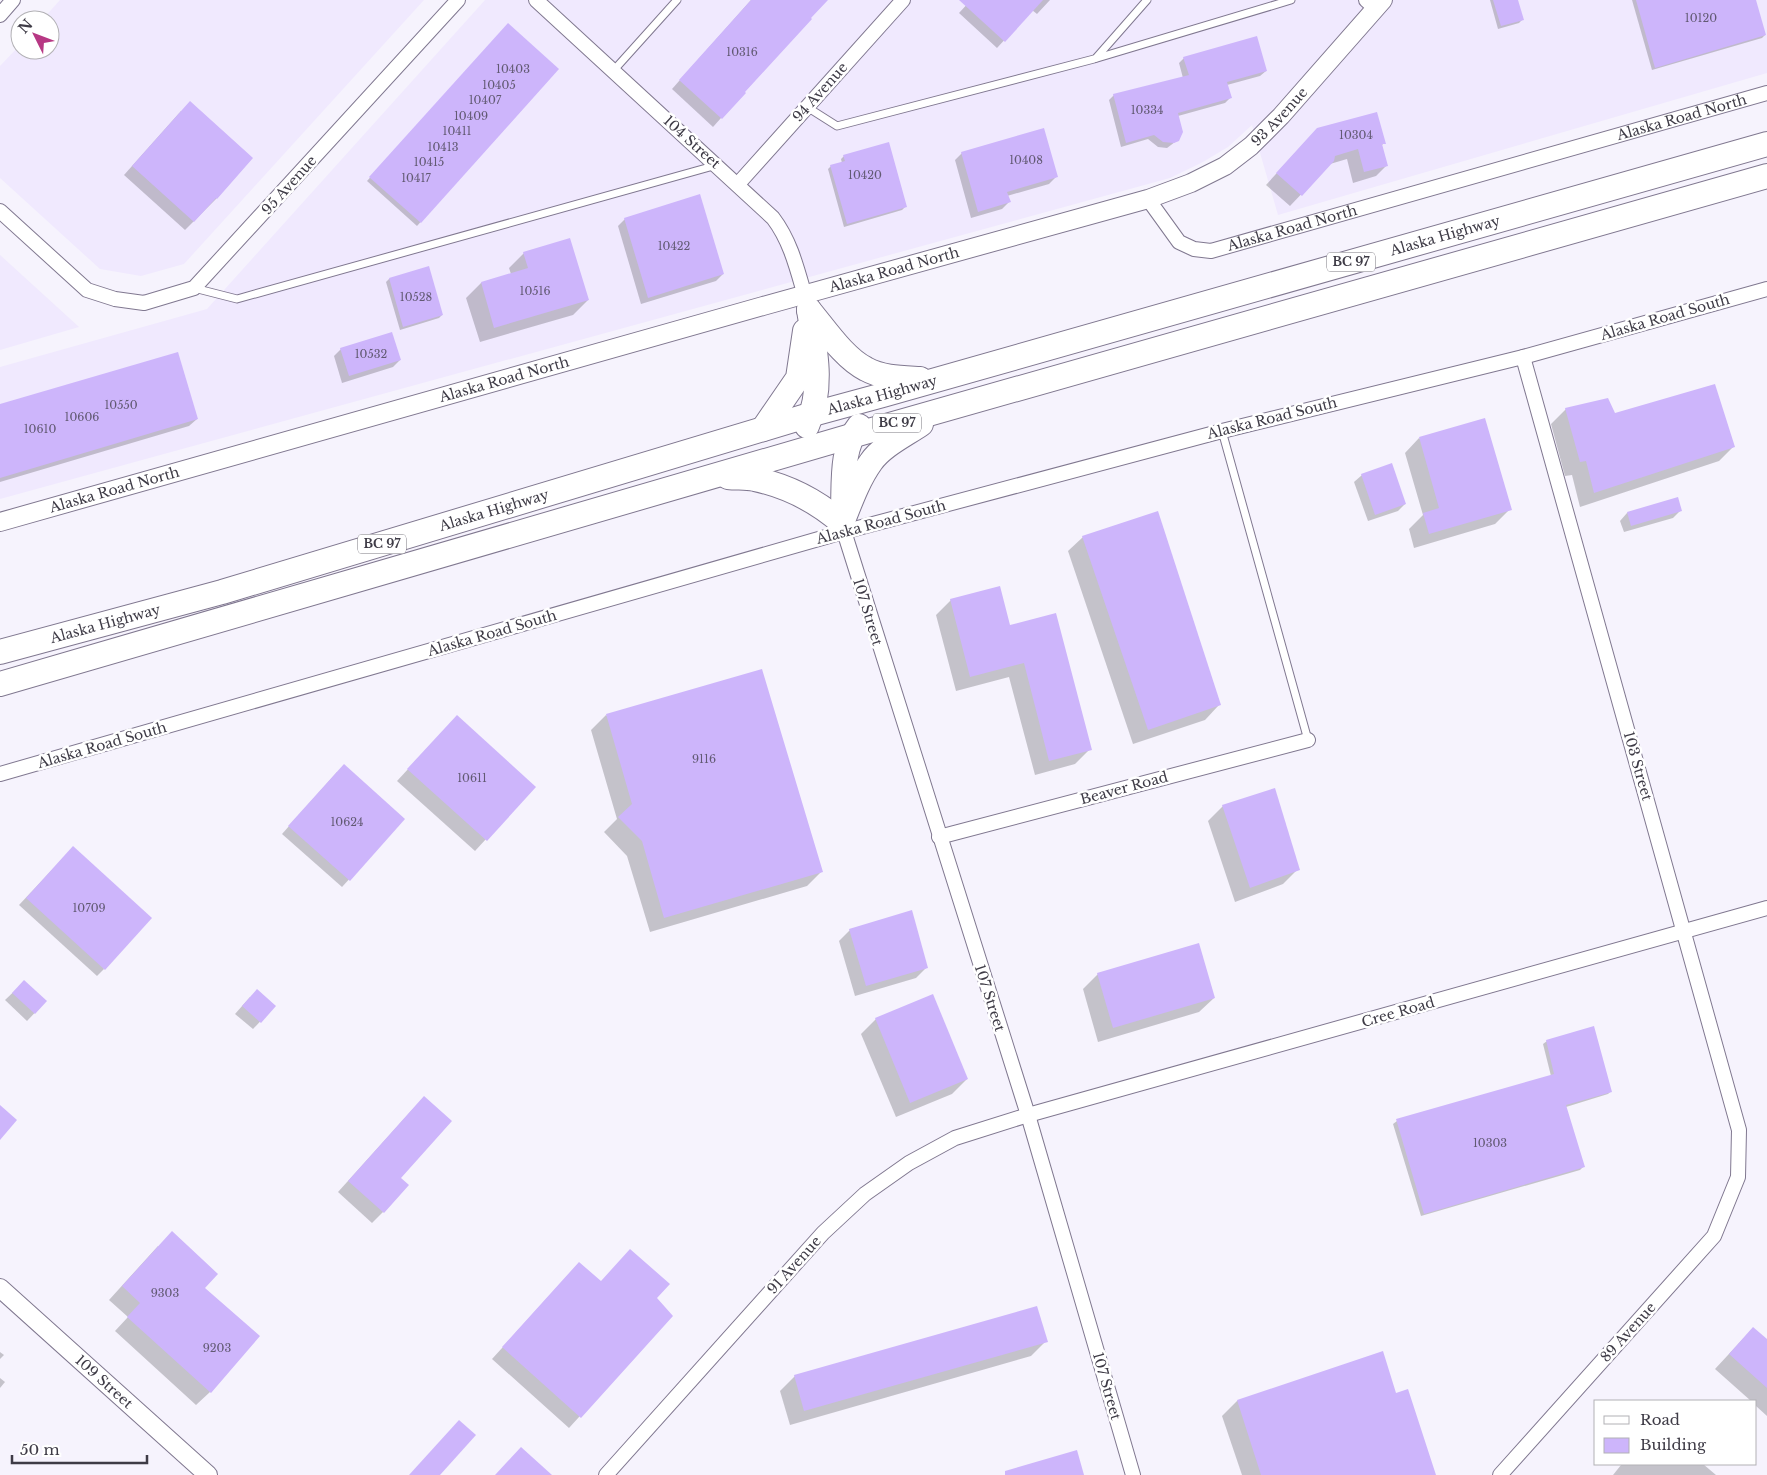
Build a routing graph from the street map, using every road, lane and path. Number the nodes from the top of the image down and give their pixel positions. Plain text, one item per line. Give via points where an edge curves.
1 (13, 0) edge
2 (458, 0) edge
3 (536, 0) edge
4 (678, 0) edge
5 (903, 0) edge
6 (1147, 0) edge
7 (1291, 0) edge
8 (1375, 3) edge
9 (0, 14) edge
10 (1094, 59) junction
11 (614, 70) junction
12 (1767, 93) edge
13 (807, 107) junction
14 (1767, 144) edge
15 (718, 165) junction
16 (1767, 176) edge
17 (738, 184) junction
18 (1148, 199) junction
19 (0, 211) edge
20 (194, 288) junction
21 (1767, 289) edge
22 (806, 302) junction
23 (1523, 357) junction
24 (934, 380) junction
25 (883, 396) junction
26 (944, 410) junction
27 (813, 414) junction
28 (763, 429) junction
29 (1222, 431) junction
30 (851, 436) junction
31 (795, 453) junction
32 (712, 477) junction
33 (0, 522) edge
34 (843, 527) junction
35 (0, 652) edge
36 (0, 684) edge
37 (1308, 740) joint
38 (0, 774) edge
39 (939, 837) junction
40 (1767, 908) edge
41 (1685, 932) junction
42 (1028, 1115) junction
43 (1738, 1177) joint
44 (0, 1288) edge
45 (208, 1475) edge
46 (606, 1475) edge
47 (1133, 1475) edge
48 (1500, 1475) edge

1 - 9 street
2 - 20 street, 95 Avenue
3 - 11 street, 104 Street
4 - 11 lane
5 - 13 street, 94 Avenue
6 - 10 lane
7 - 10 lane
8 - 18 street, 93 Avenue via 1252,146 1225,166
10 - 13 lane via 837,126
11 - 15 street, 104 Street
12 - 18 street, Alaska Road North via 1211,251 1194,249 1180,242
13 - 17 street, 94 Avenue
14 - 24 highway, Alaska Highway / BC 97
15 - 17 street, 104 Street
15 - 20 lane via 237,299
16 - 26 highway, Alaska Highway / BC 97
17 - 22 street, 104 Street via 782,229
18 - 22 street, Alaska Road North
19 - 20 street via 87,290 114,300 144,303
21 - 23 street, Alaska Road South
22 - 24 highway via 846,353 866,369 890,377
22 - 27 highway via 817,365
22 - 28 highway via 798,378
22 - 33 street, Alaska Road North
23 - 29 street, Alaska Road South
23 - 41 street, 103 Street
24 - 25 highway, Alaska Highway / BC 97
25 - 27 highway, Alaska Highway / BC 97
25 - 30 highway
26 - 30 highway, Alaska Highway / BC 97
26 - 34 highway via 871,461 858,485
27 - 28 highway, Alaska Highway / BC 97
27 - 31 highway
28 - 35 highway, Alaska Highway / BC 97 via 222,592
29 - 34 street, Alaska Road South
29 - 37 lane
30 - 31 highway, Alaska Highway / BC 97
30 - 34 highway via 844,469
31 - 32 highway, Alaska Highway / BC 97
32 - 34 highway via 754,478 782,487 825,508
32 - 36 highway, Alaska Highway / BC 97
34 - 38 street, Alaska Road South
34 - 39 street, 107 Street
37 - 39 street, Beaver Road
39 - 42 street, 107 Street
40 - 41 street, Cree Road
41 - 42 street, Cree Road
41 - 43 street, 103 Street via 1740,1130
42 - 46 street, 91 Avenue via 954,1138 865,1194 823,1232
42 - 47 street, 107 Street
43 - 48 street, 89 Avenue via 1714,1236
44 - 45 street, 109 Street

